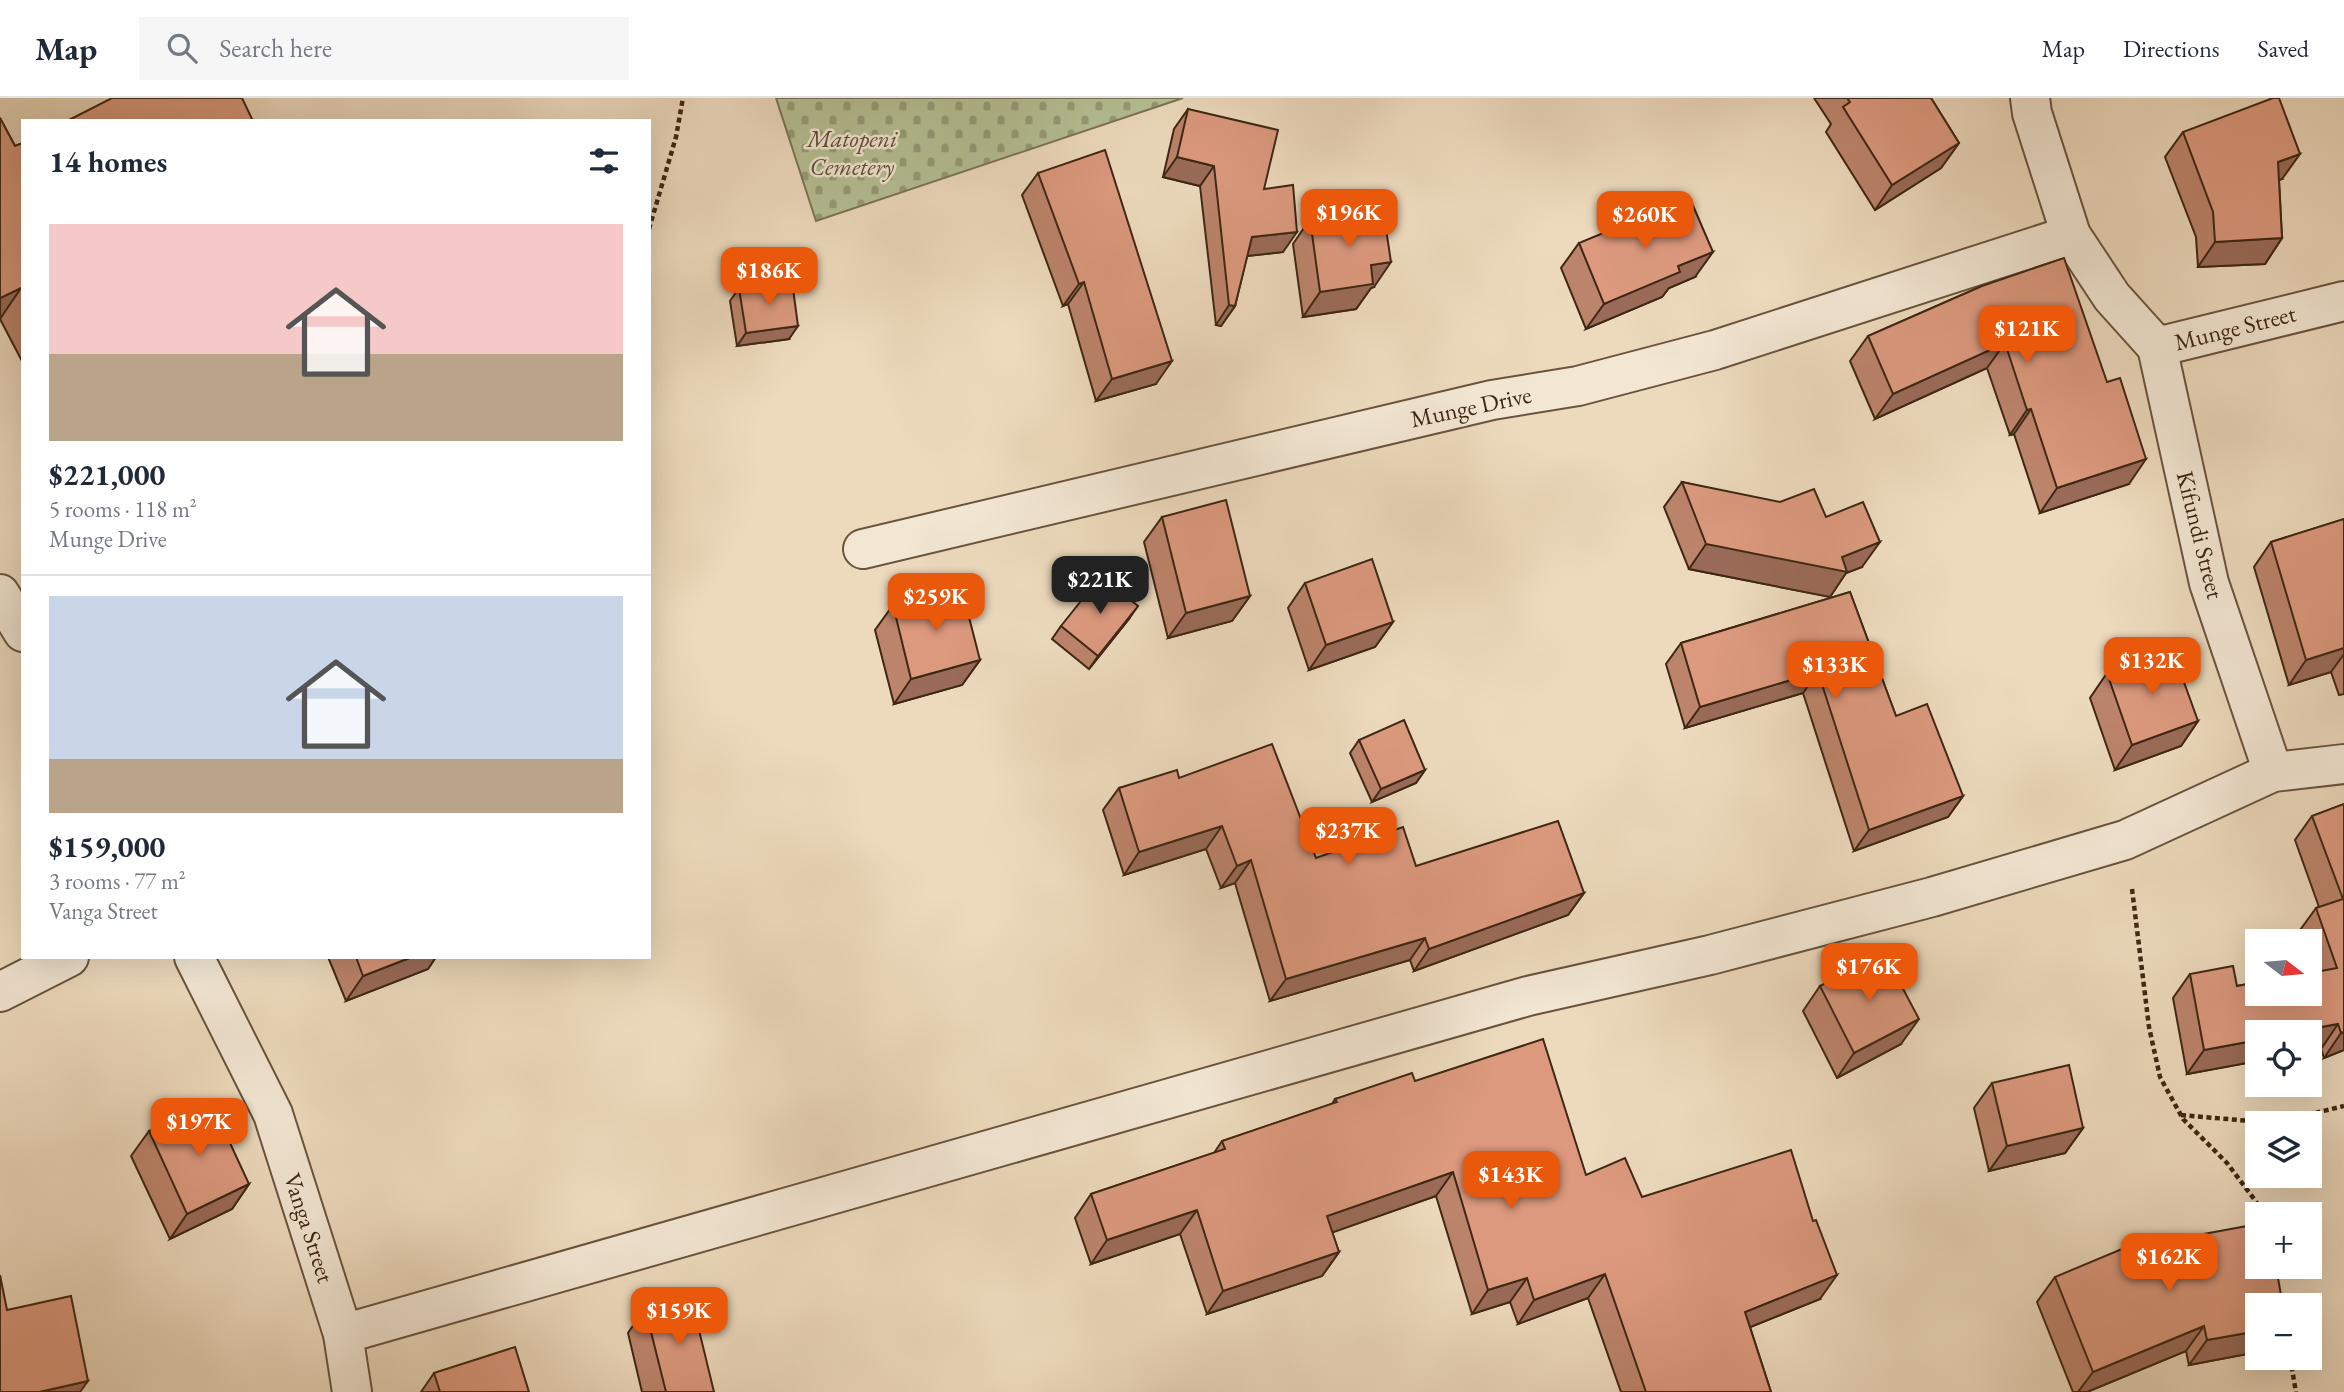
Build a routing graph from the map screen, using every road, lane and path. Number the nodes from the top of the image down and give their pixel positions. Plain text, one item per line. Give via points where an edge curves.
1 (682, 98) edge
2 (2030, 98) edge
3 (651, 222) edge
4 (2071, 235) junction
5 (2344, 301) edge
6 (2157, 347) junction
7 (863, 549) dead end
8 (0, 594) edge
9 (21, 629) edge
10 (2344, 764) edge
11 (2273, 772) junction
12 (2125, 840) junction
13 (65, 959) edge
14 (195, 959) edge
15 (0, 992) edge
16 (2344, 1106) edge
17 (2181, 1115) junction
18 (2256, 1202) edge
19 (343, 1334) junction
20 (2292, 1370) edge
21 (352, 1392) edge
22 (2296, 1392) edge

1 - 3 path
2 - 4 street, Munge Street
4 - 6 street, Munge Street via 2112,297
4 - 7 street, Munge Drive via 1715,350 1578,386 1492,400
5 - 6 street, Munge Street
6 - 11 street, Kifundi Street via 2209,583
8 - 9 street
10 - 11 street
11 - 12 street
12 - 17 path via 2149,1027 2160,1077
12 - 19 street via 1933,897 1528,996
13 - 15 street
14 - 19 street, Vanga Street via 273,1114
16 - 17 path via 2273,1123
17 - 18 path
19 - 21 street, Vanga Street
20 - 22 path

